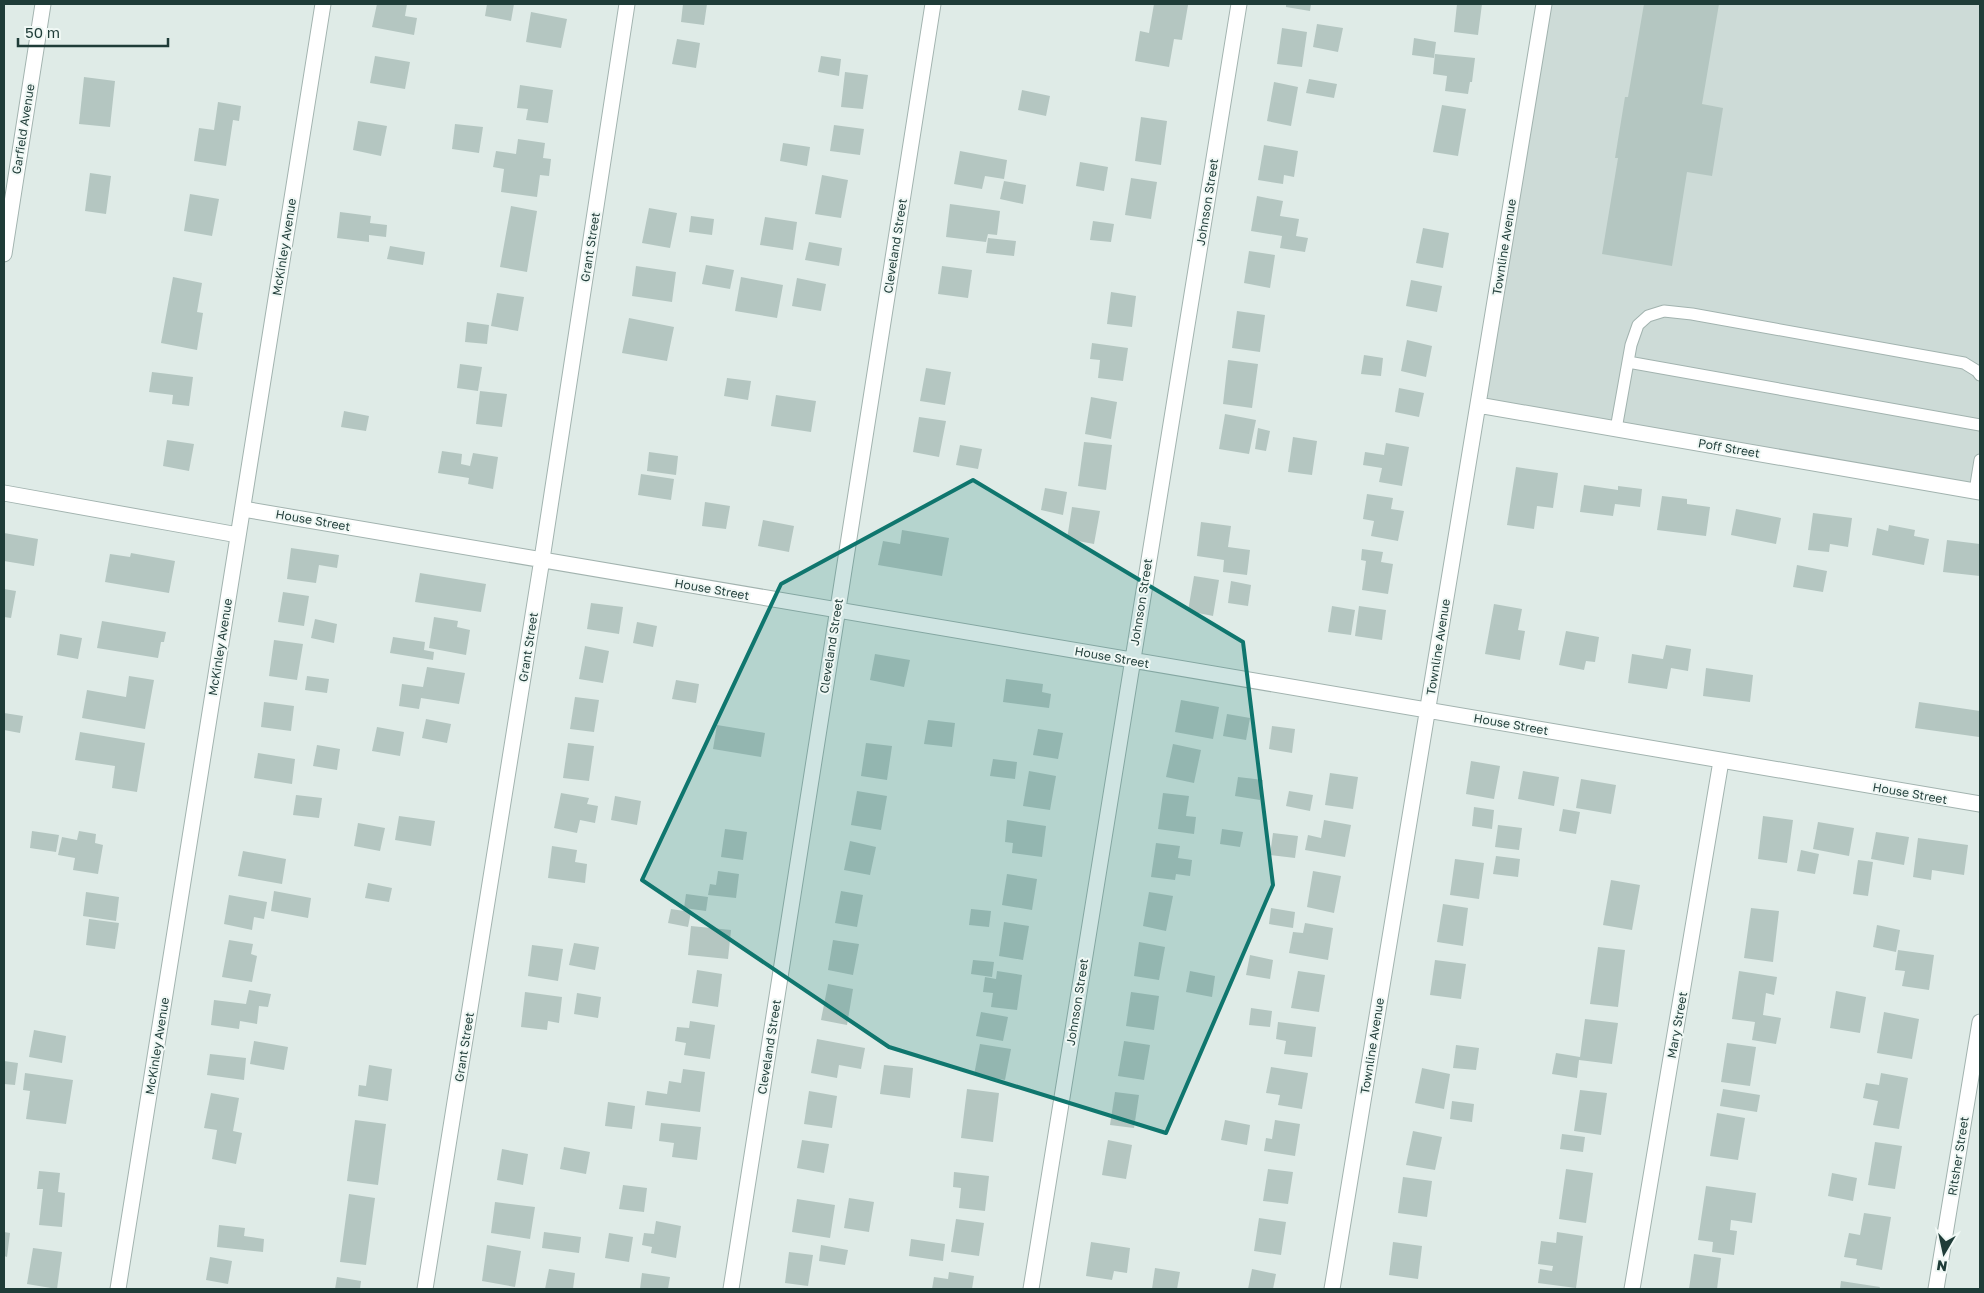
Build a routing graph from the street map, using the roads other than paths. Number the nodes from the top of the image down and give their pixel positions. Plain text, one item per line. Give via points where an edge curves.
1 (43, 4) edge
2 (323, 4) edge
3 (627, 4) edge
4 (933, 4) edge
5 (1240, 4) edge
6 (1544, 4) edge
7 (4, 254) edge
8 (1628, 362) junction
9 (1980, 375) edge
10 (1478, 405) junction
11 (1980, 425) edge
12 (1616, 429) junction
13 (1980, 460) edge
14 (1978, 491) edge
15 (4, 493) edge
16 (243, 508) junction
17 (238, 535) junction
18 (542, 559) junction
19 (837, 610) junction
20 (1132, 660) junction
21 (1428, 710) junction
22 (1721, 761) junction
23 (1980, 804) edge
24 (1980, 1022) edge
25 (118, 1289) edge
26 (426, 1289) edge
27 (730, 1289) edge
28 (1031, 1289) edge
29 (1332, 1289) edge
30 (1632, 1289) edge
31 (1936, 1289) edge

1 - 7 street, Garfield Avenue
2 - 16 street, McKinley Avenue
3 - 18 street, Grant Street
4 - 19 street, Cleveland Street
5 - 20 street, Johnson Street
6 - 10 street, Townline Avenue
8 - 9 lane via 1638,324 1648,316 1664,311 1964,363
8 - 11 lane
8 - 12 lane
10 - 12 street, Poff Street
10 - 21 street, Townline Avenue
12 - 14 street, Poff Street
13 - 14 lane
15 - 17 street
16 - 17 street, McKinley Avenue
16 - 18 street, House Street
17 - 25 street, McKinley Avenue
18 - 19 street, House Street
18 - 26 street, Grant Street
19 - 20 street, House Street
19 - 27 street, Cleveland Street
20 - 21 street, House Street
20 - 28 street, Johnson Street
21 - 22 street, House Street
21 - 29 street, Townline Avenue
22 - 23 street, House Street
22 - 30 street, Mary Street
24 - 31 street, Ritsher Street

